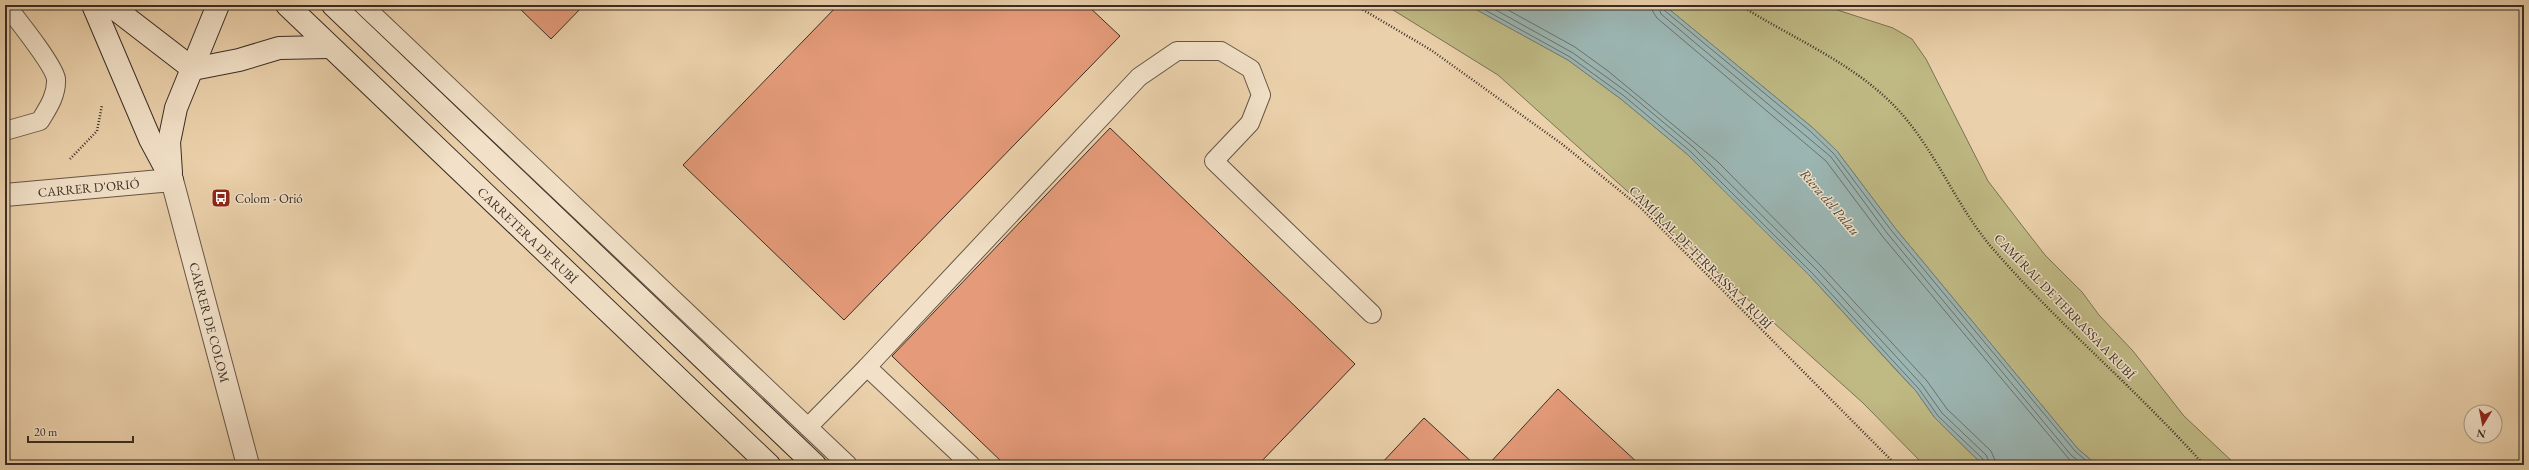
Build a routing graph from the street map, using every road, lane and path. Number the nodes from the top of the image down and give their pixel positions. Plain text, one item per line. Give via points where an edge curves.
1 (6, 5) edge
2 (93, 5) edge
3 (110, 5) edge
4 (218, 5) edge
5 (287, 5) edge
6 (333, 5) edge
7 (363, 5) edge
8 (1355, 5) edge
9 (1740, 5) edge
10 (328, 47) junction
11 (193, 69) junction
12 (5, 131) edge
13 (172, 180) junction
14 (5, 195) edge
15 (1372, 314) dead end
16 (867, 367) junction
17 (808, 427) junction
18 (248, 465) edge
19 (769, 465) edge
20 (815, 465) edge
21 (848, 465) edge
22 (971, 465) edge
23 (1896, 465) edge
24 (2204, 465) edge

1 - 12 lane via 35,42 56,78 54,97 40,121
2 - 13 main road via 150,139
3 - 11 main road
4 - 11 main road
5 - 10 main road, CARRETERA DE RUBÍ
6 - 20 main road
7 - 17 lane
8 - 23 path, CAMÍ RAL DE TERRASSA A RUBÍ via 1431,50 1562,144 1640,207
9 - 24 path, CAMÍ RAL DE TERRASSA A RUBÍ via 1853,71 1900,112 1932,153 1951,191 1992,248
10 - 11 main road via 280,48
10 - 19 main road, CARRETERA DE RUBÍ
11 - 13 main road via 176,108 170,135
13 - 14 main road, CARRER D'ORIÓ
13 - 18 main road, CARRER DE COLOM
15 - 16 lane via 1214,161 1250,123 1253,116 1261,94 1251,69 1221,51 1177,51 1139,77
16 - 17 lane
16 - 22 lane
17 - 21 lane

